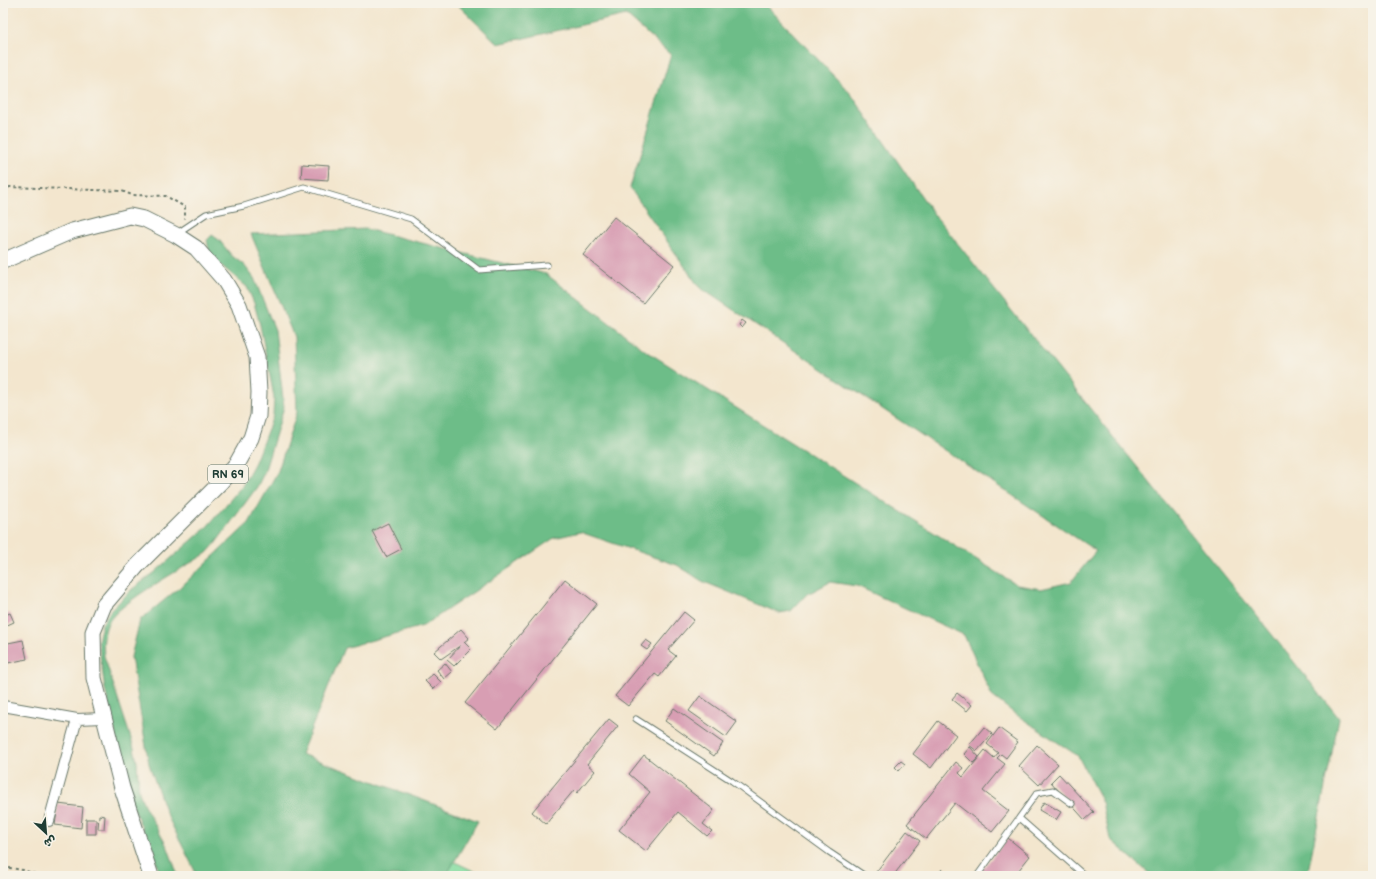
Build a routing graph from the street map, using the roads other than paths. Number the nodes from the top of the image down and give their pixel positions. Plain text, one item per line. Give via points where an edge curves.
1 (176, 234) junction
2 (3, 261) edge
3 (547, 266) dead end
4 (3, 706) edge
5 (104, 718) junction
6 (77, 719) junction
7 (636, 719) dead end
8 (1072, 804) dead end
9 (1019, 818) junction
10 (49, 821) dead end
11 (151, 876) edge
12 (865, 876) edge
13 (978, 876) edge
14 (1085, 876) edge

1 - 2 main road, RN 69 via 144,219 130,216 72,231
1 - 3 lane via 206,214 244,206 304,187 412,219 479,270
1 - 5 main road, RN 69 via 196,248 224,280 239,305 257,357 258,416 251,438 237,463 216,488 138,565 104,604 93,632 94,678
4 - 6 street
5 - 6 street
5 - 11 main road, RN 69 via 122,788
6 - 10 street
7 - 12 lane via 732,781
8 - 9 lane via 1053,790 1037,793
9 - 13 lane
9 - 14 lane

